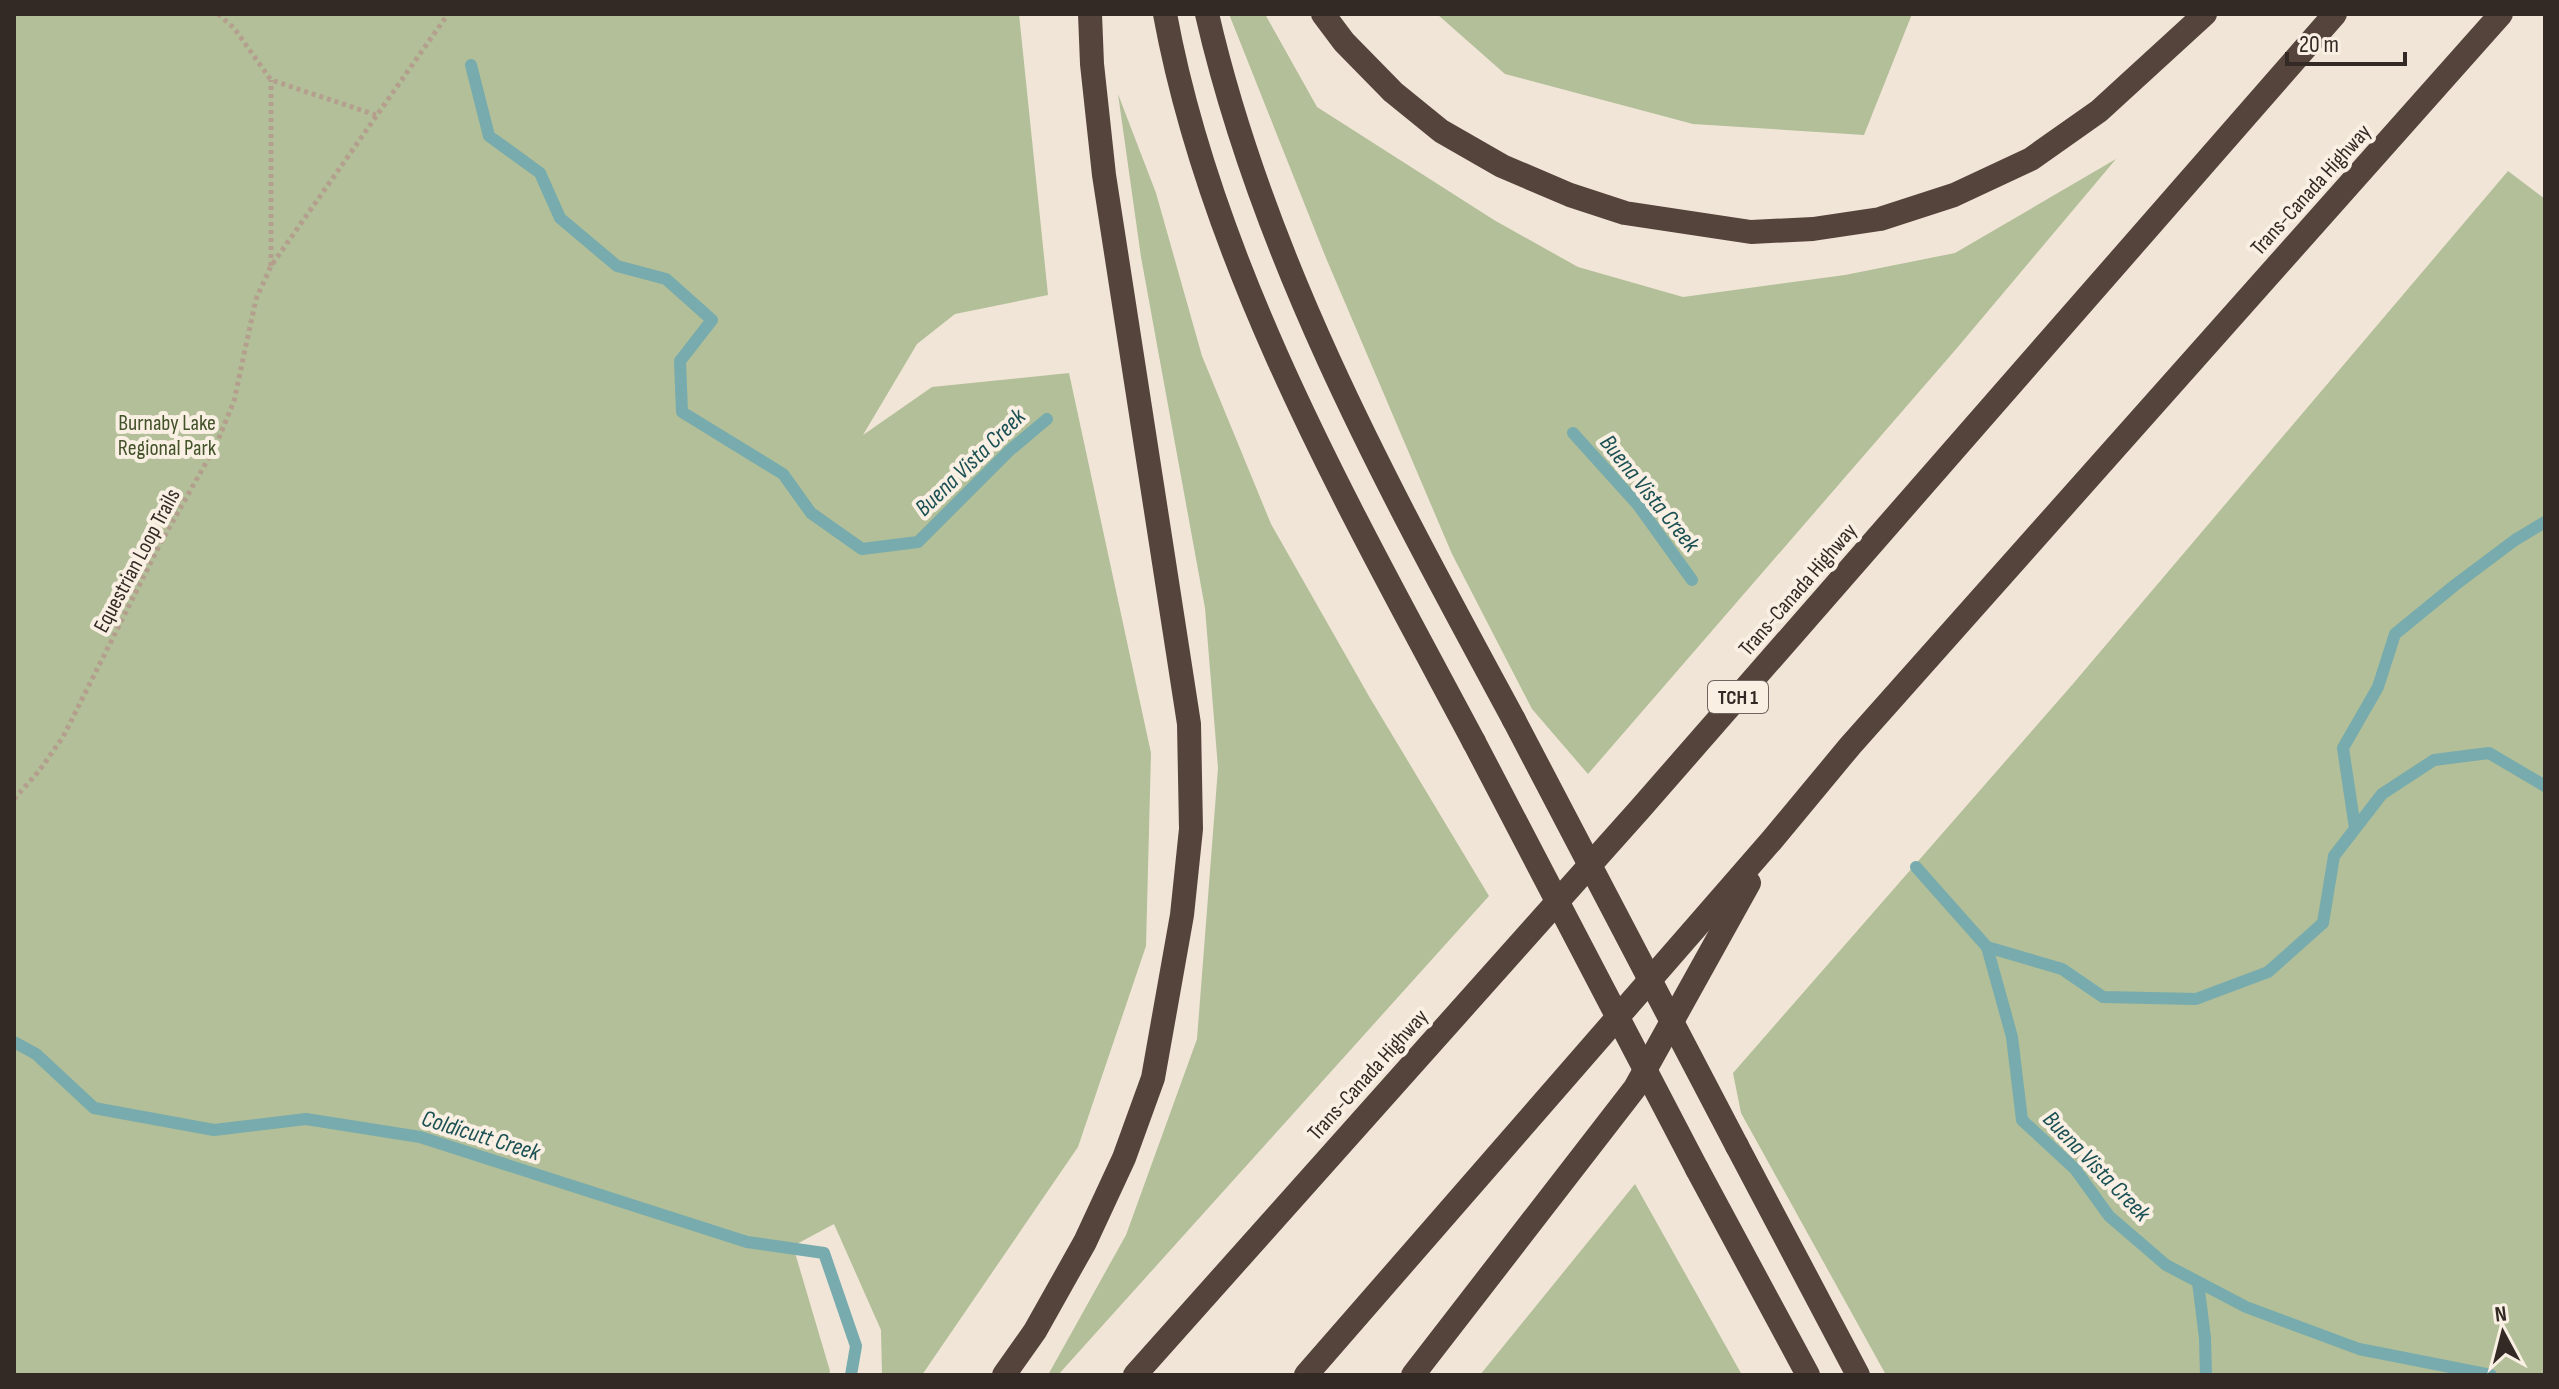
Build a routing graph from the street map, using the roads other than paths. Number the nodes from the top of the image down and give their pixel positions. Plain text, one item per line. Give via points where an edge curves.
1 (1090, 14) edge
2 (1165, 14) edge
3 (1207, 14) edge
4 (1323, 14) edge
5 (2205, 14) edge
6 (2335, 14) edge
7 (2501, 14) edge
8 (1772, 840) junction
9 (1004, 1375) edge
10 (1135, 1375) edge
11 (1306, 1375) edge
12 (1413, 1375) edge
13 (1808, 1375) edge
14 (1858, 1375) edge

1 - 9 highway via 1104,175 1189,724 1191,829 1182,915 1153,1078 1085,1242
2 - 13 highway, bridge via 1207,181 1334,479
3 - 14 highway, bridge via 1236,126 1323,349 1414,535
4 - 5 highway via 1393,92 1441,131 1502,166 1625,213 1751,232 1880,219 1954,195 2031,159 2099,111
6 - 10 highway, Trans-Canada Highway / TCH 1 via 1640,809
7 - 8 highway, Trans-Canada Highway
8 - 11 highway, Trans-Canada Highway
8 - 12 highway via 1635,1088

